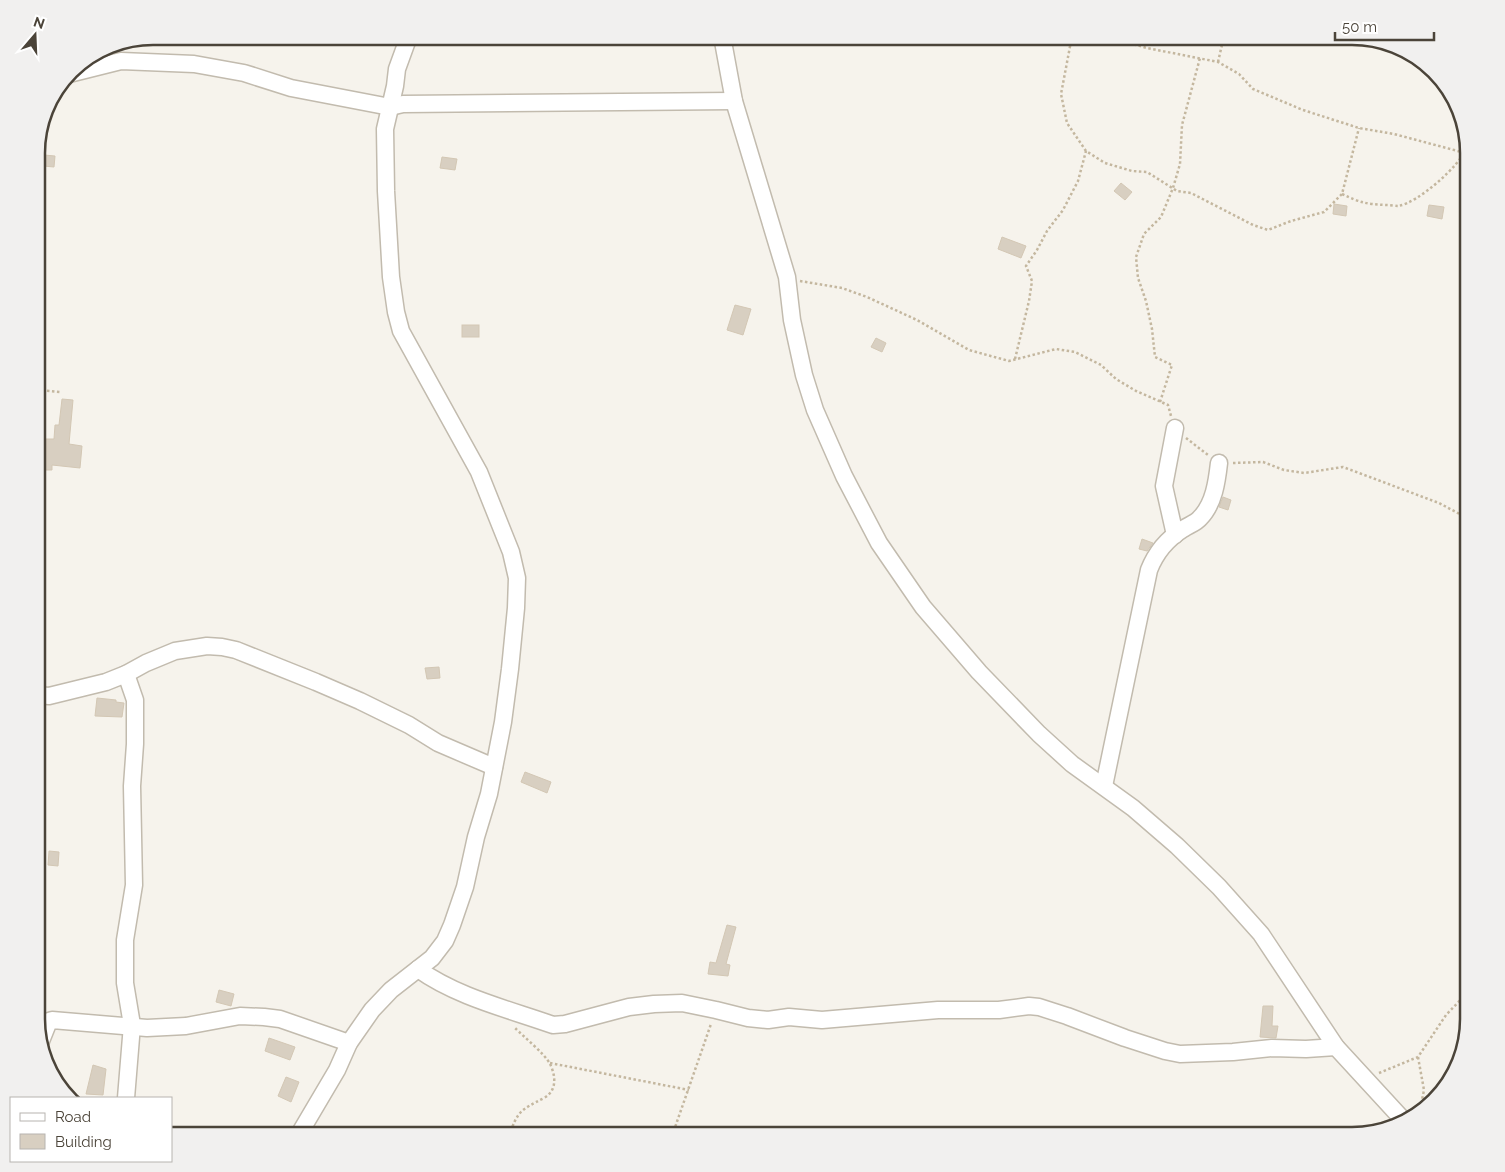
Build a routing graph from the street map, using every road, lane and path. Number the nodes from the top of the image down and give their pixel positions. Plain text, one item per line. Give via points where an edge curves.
1 (406, 45) edge
2 (724, 45) edge
3 (1070, 45) edge
4 (1136, 45) edge
5 (1222, 45) edge
6 (1200, 58) junction
7 (1218, 62) junction
8 (92, 64) edge
9 (734, 101) junction
10 (390, 107) junction
11 (1359, 128) junction
12 (1086, 151) junction
13 (1460, 152) edge
14 (1460, 161) edge
15 (1173, 188) junction
16 (1342, 194) junction
17 (787, 277) junction
18 (1015, 359) junction
19 (45, 391) edge
20 (60, 392) dead end
21 (1160, 402) junction
22 (1175, 428) junction
23 (1219, 463) junction
24 (1460, 515) edge
25 (1175, 535) junction
26 (126, 674) junction
27 (45, 696) edge
28 (494, 766) junction
29 (1104, 786) junction
30 (418, 969) junction
31 (1460, 1000) edge
32 (716, 1010) junction
33 (512, 1024) dead end
34 (132, 1025) junction
35 (45, 1029) edge
36 (349, 1043) junction
37 (1336, 1047) junction
38 (1418, 1057) junction
39 (550, 1064) junction
40 (1366, 1078) junction
41 (689, 1090) junction
42 (126, 1097) edge
43 (1422, 1101) edge
44 (1400, 1116) edge
45 (303, 1127) edge
46 (513, 1127) edge
47 (675, 1127) edge

1 - 10 street via 397,69
2 - 9 street
3 - 12 path via 1061,94 1067,123
4 - 6 path
5 - 7 path
6 - 7 path
6 - 15 path via 1182,125 1180,164
7 - 11 path via 1239,74 1253,89
8 - 10 street via 121,61 194,64 244,73 291,88
9 - 10 street via 403,104
9 - 17 street
10 - 28 street via 385,129 386,191 391,277 401,331 479,472 512,552 517,578 510,669
11 - 13 path
11 - 16 path
12 - 15 path via 1105,162 1132,171 1147,172
12 - 18 path via 1078,181 1026,266 1032,281 1030,302
14 - 16 path via 1426,192 1399,206 1362,203
15 - 16 path via 1191,193 1268,230 1324,212
15 - 21 path via 1161,217 1144,234 1136,257 1155,357 1172,365
17 - 18 path via 842,288 917,320 968,350 1009,361
17 - 29 street via 792,320 815,410 879,543 923,607 980,672 1039,734 1072,764
18 - 21 path via 1056,349 1075,352 1101,365 1136,392
19 - 20 path
21 - 22 path via 1168,406
22 - 23 path
22 - 25 street via 1164,486
23 - 24 path via 1263,462 1304,473 1343,467 1439,503
23 - 25 street via 1209,505 1200,519
25 - 29 street via 1165,543 1149,570
26 - 27 street via 106,682
26 - 28 street via 175,651 222,647 236,650 360,701 438,743
26 - 34 street via 135,700 132,786 134,885 125,940 124,983
28 - 30 street via 465,887 452,925 432,958
29 - 37 street via 1177,846 1262,934
30 - 32 street via 433,980 468,995 553,1025 654,1004 682,1004
30 - 36 street via 372,1010
31 - 38 path via 1446,1015
32 - 37 street via 768,1020 790,1017 822,1020 1029,1006 1180,1054
32 - 41 path
33 - 39 path
34 - 35 street via 52,1020
34 - 36 street via 165,1028 240,1016 264,1017 280,1019
34 - 42 street
36 - 45 street
37 - 40 street
38 - 40 path
38 - 43 path via 1424,1090
39 - 41 path
39 - 46 path via 553,1088 545,1098 520,1112
40 - 44 street
41 - 47 path

